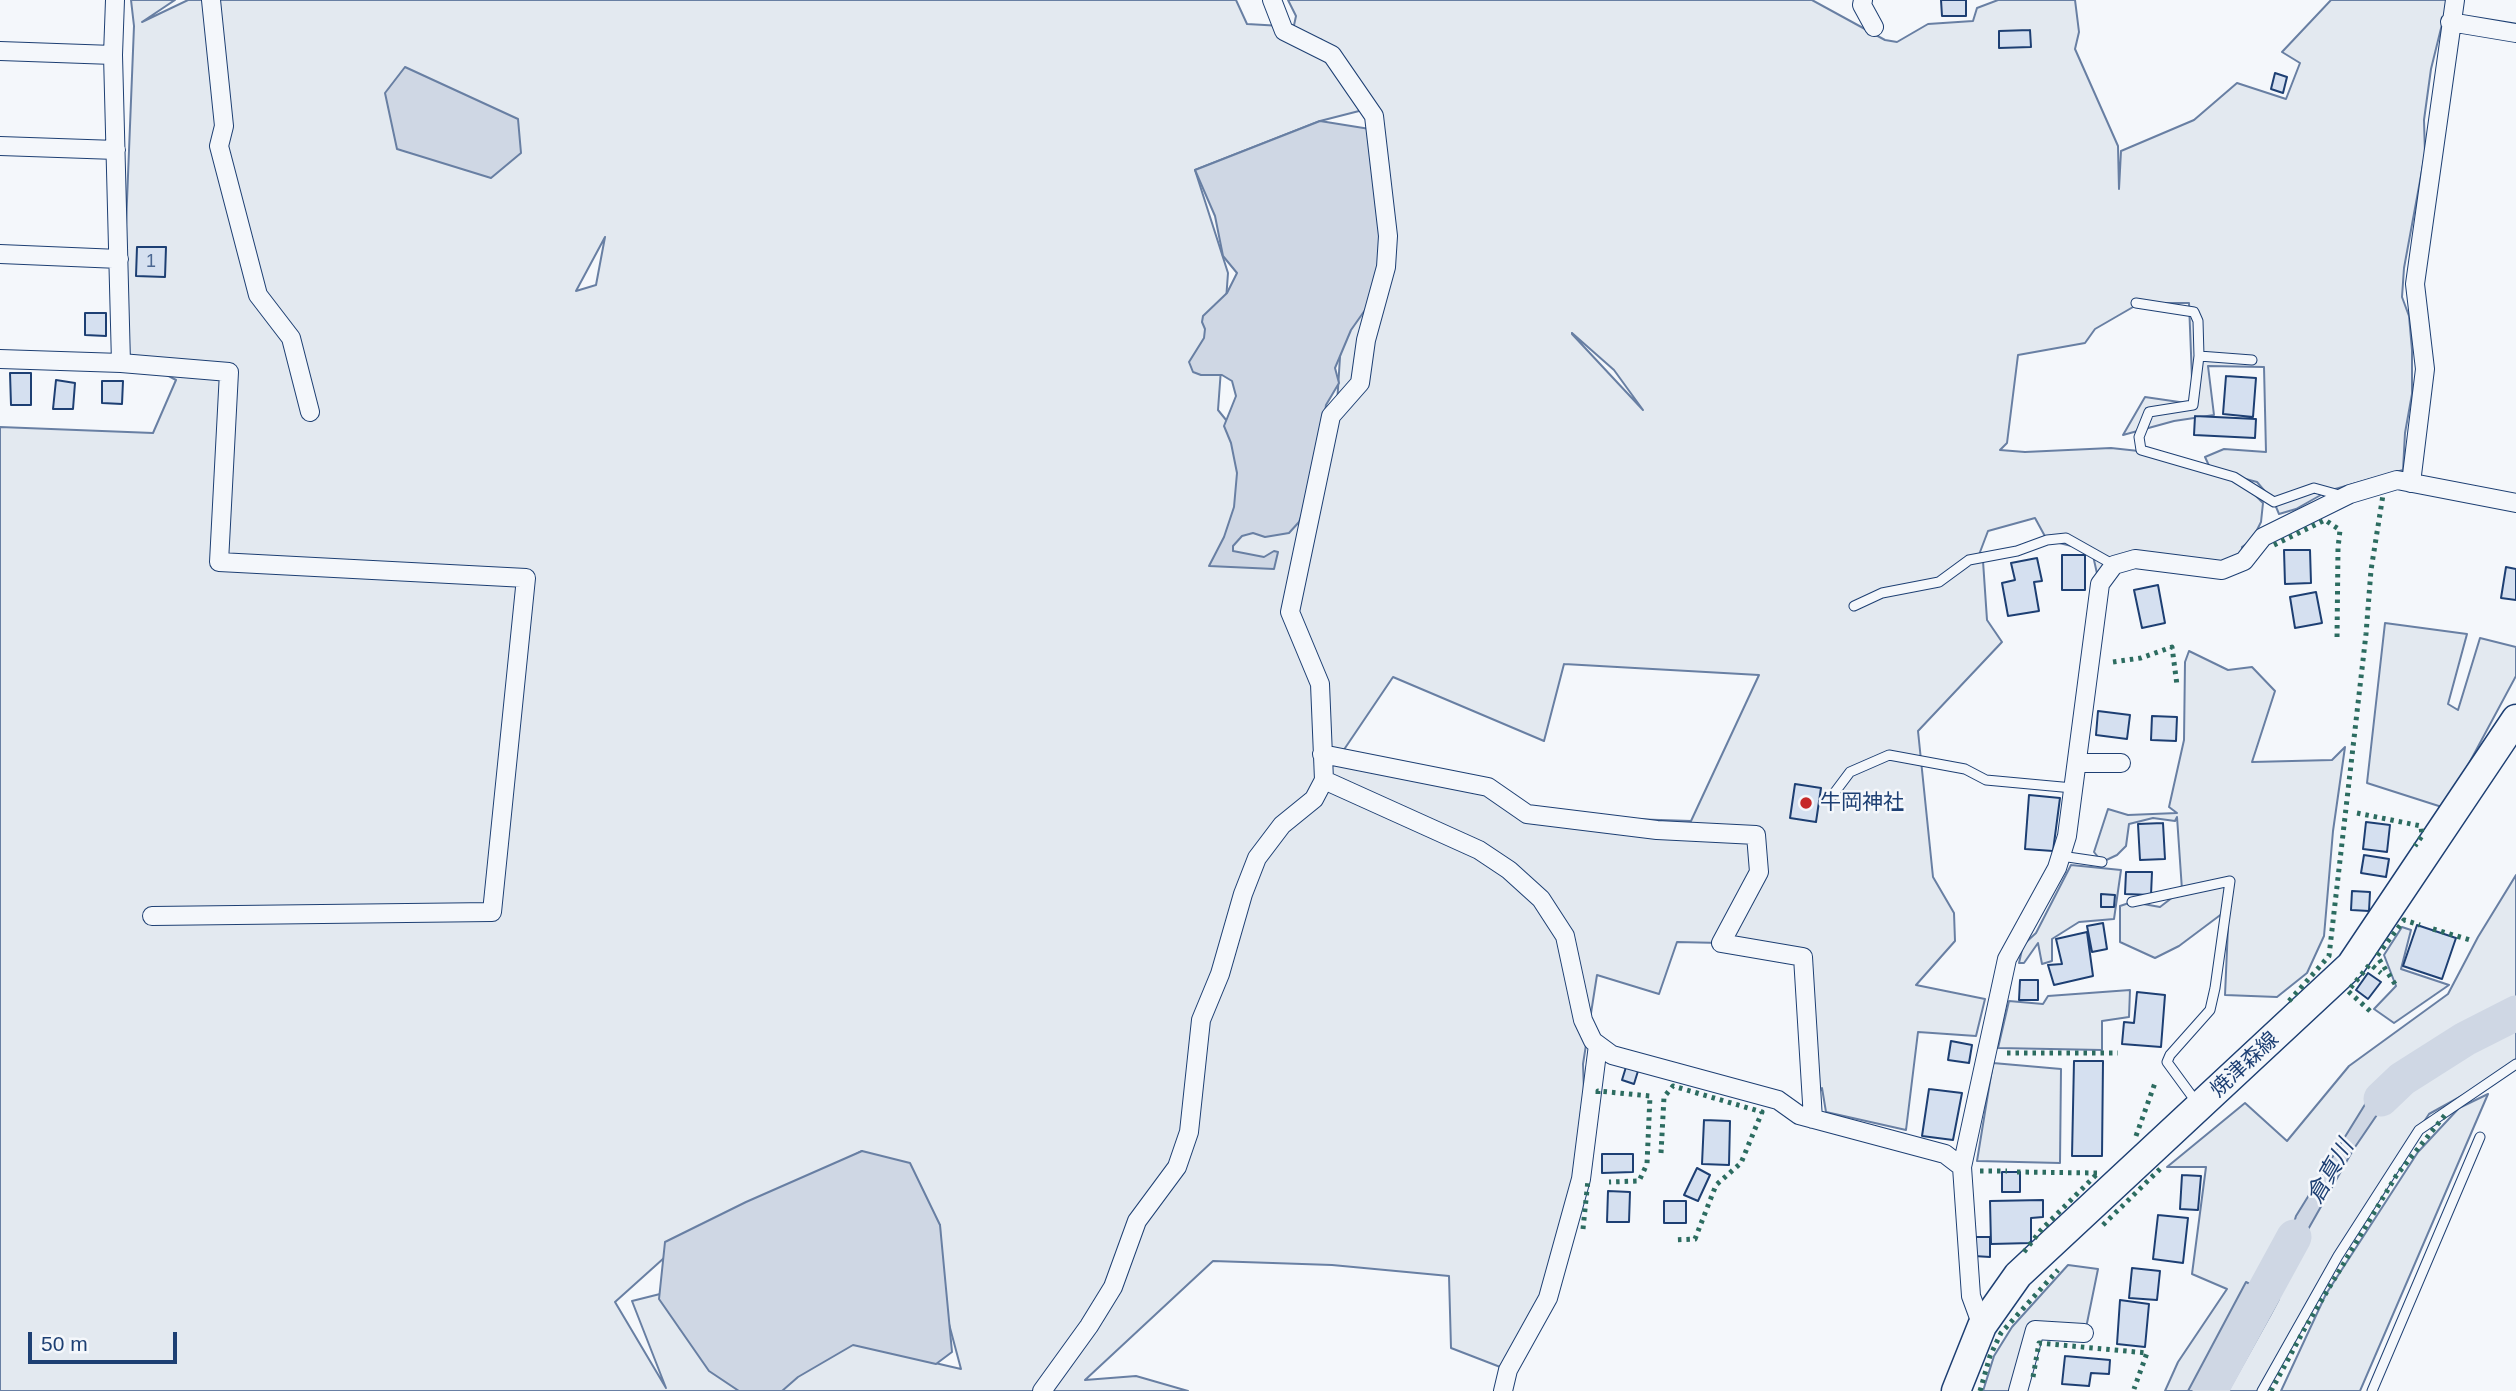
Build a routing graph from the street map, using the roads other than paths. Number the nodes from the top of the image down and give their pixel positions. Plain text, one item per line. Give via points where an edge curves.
1 (115, 0) edge
2 (211, 0) edge
3 (1272, 0) edge
4 (1863, 0) edge
5 (2455, 0) edge
6 (2451, 22) junction
7 (1874, 27) dead end
8 (2516, 33) edge
9 (0, 51) edge
10 (113, 55) junction
11 (0, 146) edge
12 (116, 150) junction
13 (0, 254) edge
14 (119, 259) junction
15 (2136, 303) dead end
16 (2199, 356) junction
17 (0, 359) edge
18 (2252, 360) dead end
19 (121, 363) junction
20 (310, 412) dead end
21 (2411, 483) junction
22 (2345, 497) junction
23 (2516, 503) edge
24 (2114, 565) junction
25 (1854, 606) dead end
26 (2516, 719) edge
27 (1322, 754) junction
28 (2077, 763) junction
29 (2121, 763) dead end
30 (1324, 780) junction
31 (2074, 788) junction
32 (1832, 796) dead end
33 (2061, 856) junction
34 (2102, 862) dead end
35 (2132, 902) dead end
36 (152, 916) dead end
37 (1598, 1045) junction
38 (2516, 1064) edge
39 (2200, 1107) junction
40 (1813, 1119) junction
41 (2480, 1137) dead end
42 (1962, 1167) junction
43 (1982, 1326) junction
44 (2084, 1333) dead end
45 (1042, 1391) edge
46 (1503, 1391) edge
47 (1956, 1391) edge
48 (2018, 1391) edge
49 (2262, 1391) edge
50 (2372, 1391) edge

1 - 10 street
2 - 20 street via 224,126 219,146 258,295 291,338
3 - 27 street via 1284,31 1332,55 1374,116 1388,236 1386,267 1366,340 1360,383 1331,416 1290,612 1320,684
4 - 7 street
5 - 6 street
6 - 8 street
6 - 21 street via 2414,284 2425,369
9 - 10 street
10 - 12 street
11 - 12 street
12 - 14 street
13 - 14 street
14 - 19 street
15 - 16 lane via 2194,312
16 - 18 lane
16 - 22 lane via 2193,405 2149,412 2139,437 2141,450 2234,477 2274,502 2314,488
17 - 19 street
19 - 36 street via 229,372 219,562 526,578 492,912
21 - 22 street via 2397,480
21 - 23 street
22 - 24 street via 2263,537 2244,561 2222,570 2135,559
24 - 25 lane via 2066,538 2047,540 1969,560 1939,582 1882,593
24 - 28 street via 2100,584
26 - 39 main road, 焼津森線 via 2351,965
27 - 30 street
27 - 40 street via 1488,787 1528,814 1657,830 1756,835 1759,872 1721,943 1803,957
28 - 29 street
28 - 31 street
30 - 37 street via 1479,850 1541,899 1565,936 1583,1020
30 - 45 street via 1314,799 1282,825 1257,858 1243,894 1201,1020 1189,1132 1177,1167 1138,1221 1113,1287
31 - 32 lane via 1986,780 1965,769 1889,755 1850,772
31 - 33 street
33 - 34 lane
33 - 42 street via 2007,959
35 - 39 lane via 2230,881 2210,1010 2167,1062
37 - 40 street via 1612,1055 1778,1100
37 - 46 street via 1581,1179 1552,1285 1508,1370
38 - 49 lane via 2419,1130 2338,1256
39 - 43 main road, 焼津森線 via 2018,1275
40 - 42 street via 1945,1154
41 - 50 lane
42 - 43 street via 1971,1296
43 - 47 main road, 焼津森線
44 - 48 street via 2035,1330

